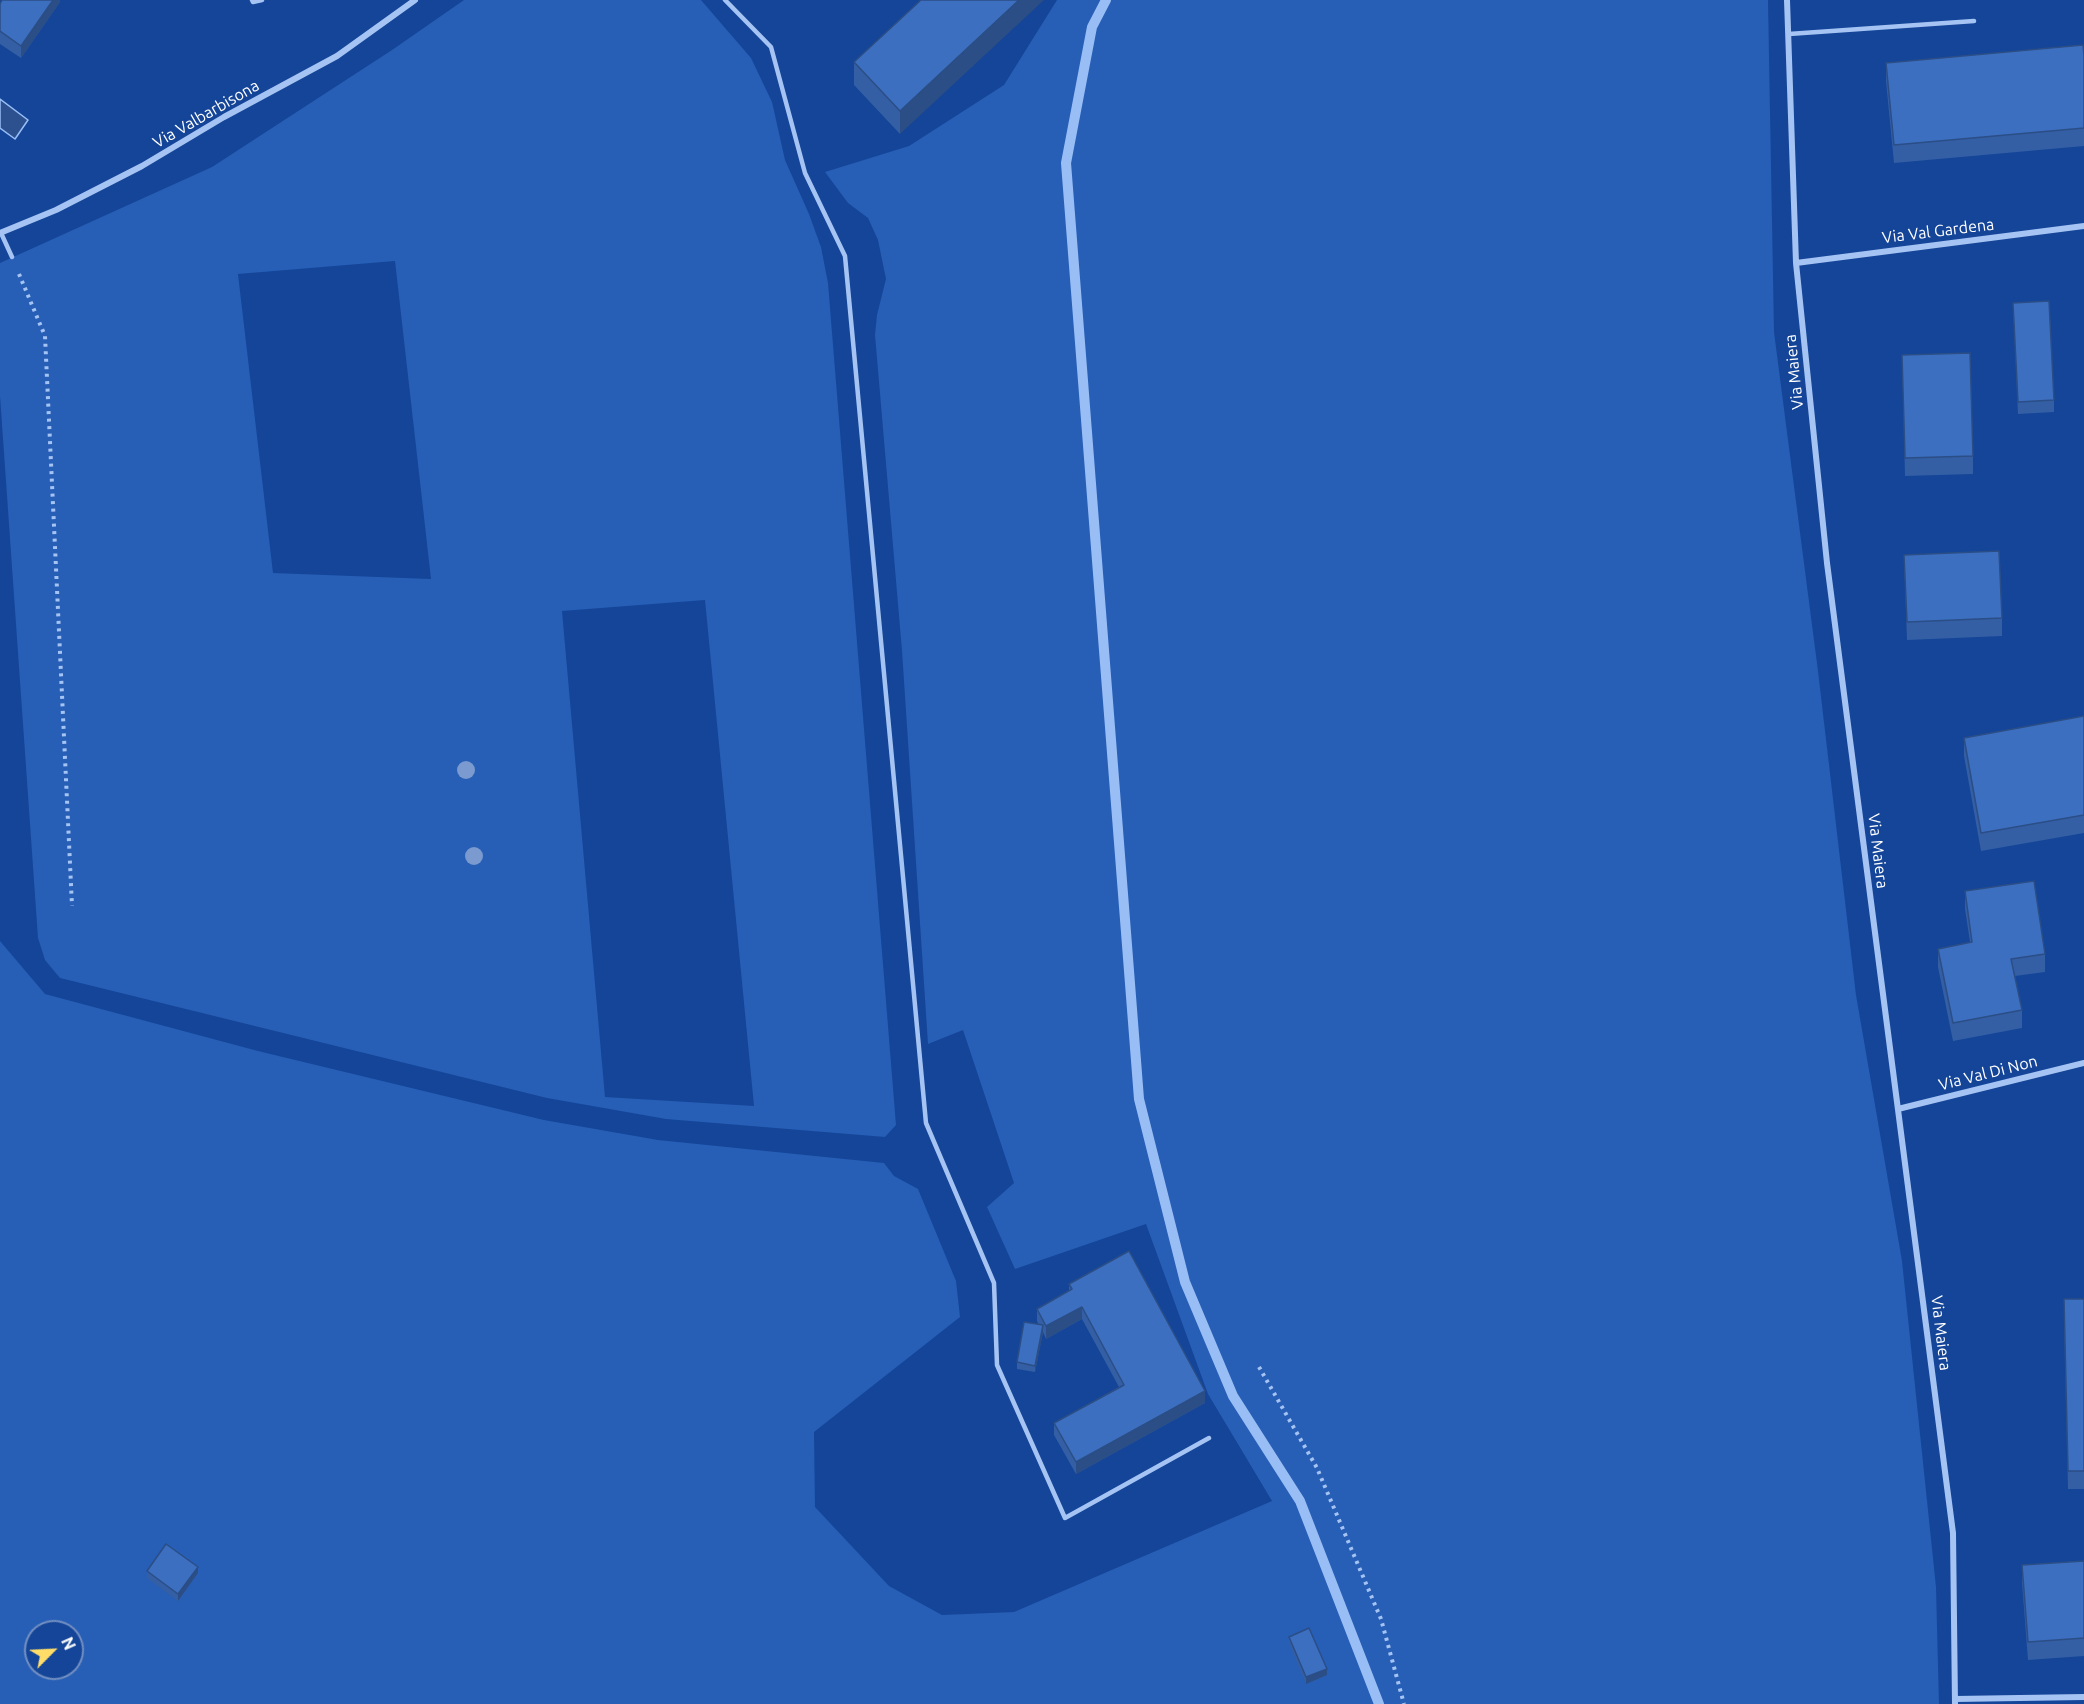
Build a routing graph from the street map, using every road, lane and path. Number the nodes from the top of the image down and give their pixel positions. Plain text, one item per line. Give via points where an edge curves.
1 (252, 0) edge
2 (262, 0) edge
3 (415, 0) edge
4 (725, 0) edge
5 (1787, 0) edge
6 (1974, 21) dead end
7 (1789, 34) junction
8 (2084, 226) edge
9 (1, 233) edge
10 (12, 257) joint
11 (1796, 263) junction
12 (72, 906) dead end
13 (2084, 1063) edge
14 (1898, 1108) junction
15 (1259, 1367) dead end
16 (1209, 1438) dead end
17 (2084, 1697) edge
18 (1955, 1702) edge
19 (1404, 1704) edge

1 - 2 lane
3 - 9 street, Via Valbarbisona via 337,56 142,166
4 - 16 lane via 771,47 805,173 845,256 926,1123 994,1283 997,1365 1065,1518
5 - 7 street, Via Maiera
6 - 7 lane
7 - 11 street, Via Maiera
8 - 11 street, Via Val Gardena
9 - 10 lane
10 - 12 path via 45,336
11 - 14 street, Via Maiera via 1827,563
13 - 14 street, Via Val Di Non
14 - 18 street, Via Maiera via 1953,1533
15 - 19 path via 1317,1468 1381,1619
17 - 18 street

